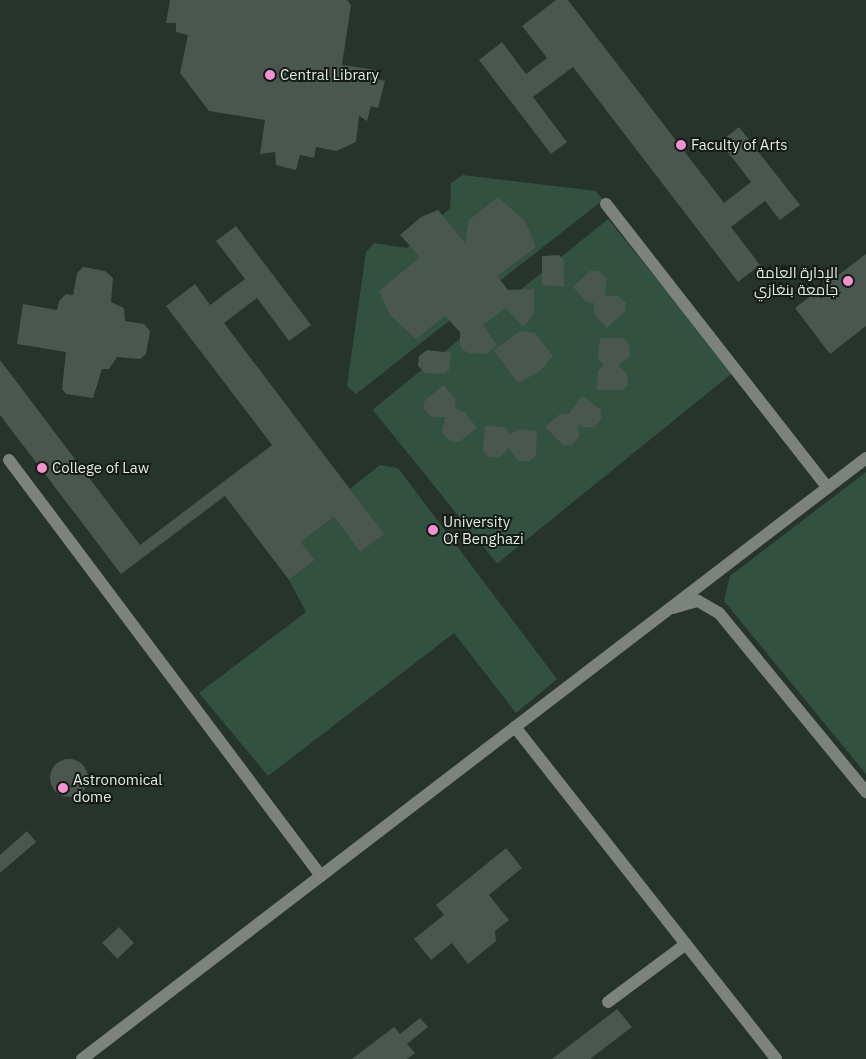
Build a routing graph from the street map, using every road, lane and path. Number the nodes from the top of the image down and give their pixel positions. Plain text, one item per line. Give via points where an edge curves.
1 (606, 204) dead end
2 (866, 458) edge
3 (9, 460) dead end
4 (827, 487) junction
5 (662, 613) junction
6 (515, 727) junction
7 (866, 792) edge
8 (321, 876) junction
9 (686, 944) junction
10 (608, 1002) dead end
11 (82, 1059) edge
12 (776, 1059) edge

1 - 4 lane
2 - 4 lane
3 - 8 lane
4 - 5 lane
5 - 6 lane
5 - 7 lane via 698,601 719,613
6 - 8 lane
6 - 9 lane
8 - 11 lane
9 - 10 lane
9 - 12 lane

